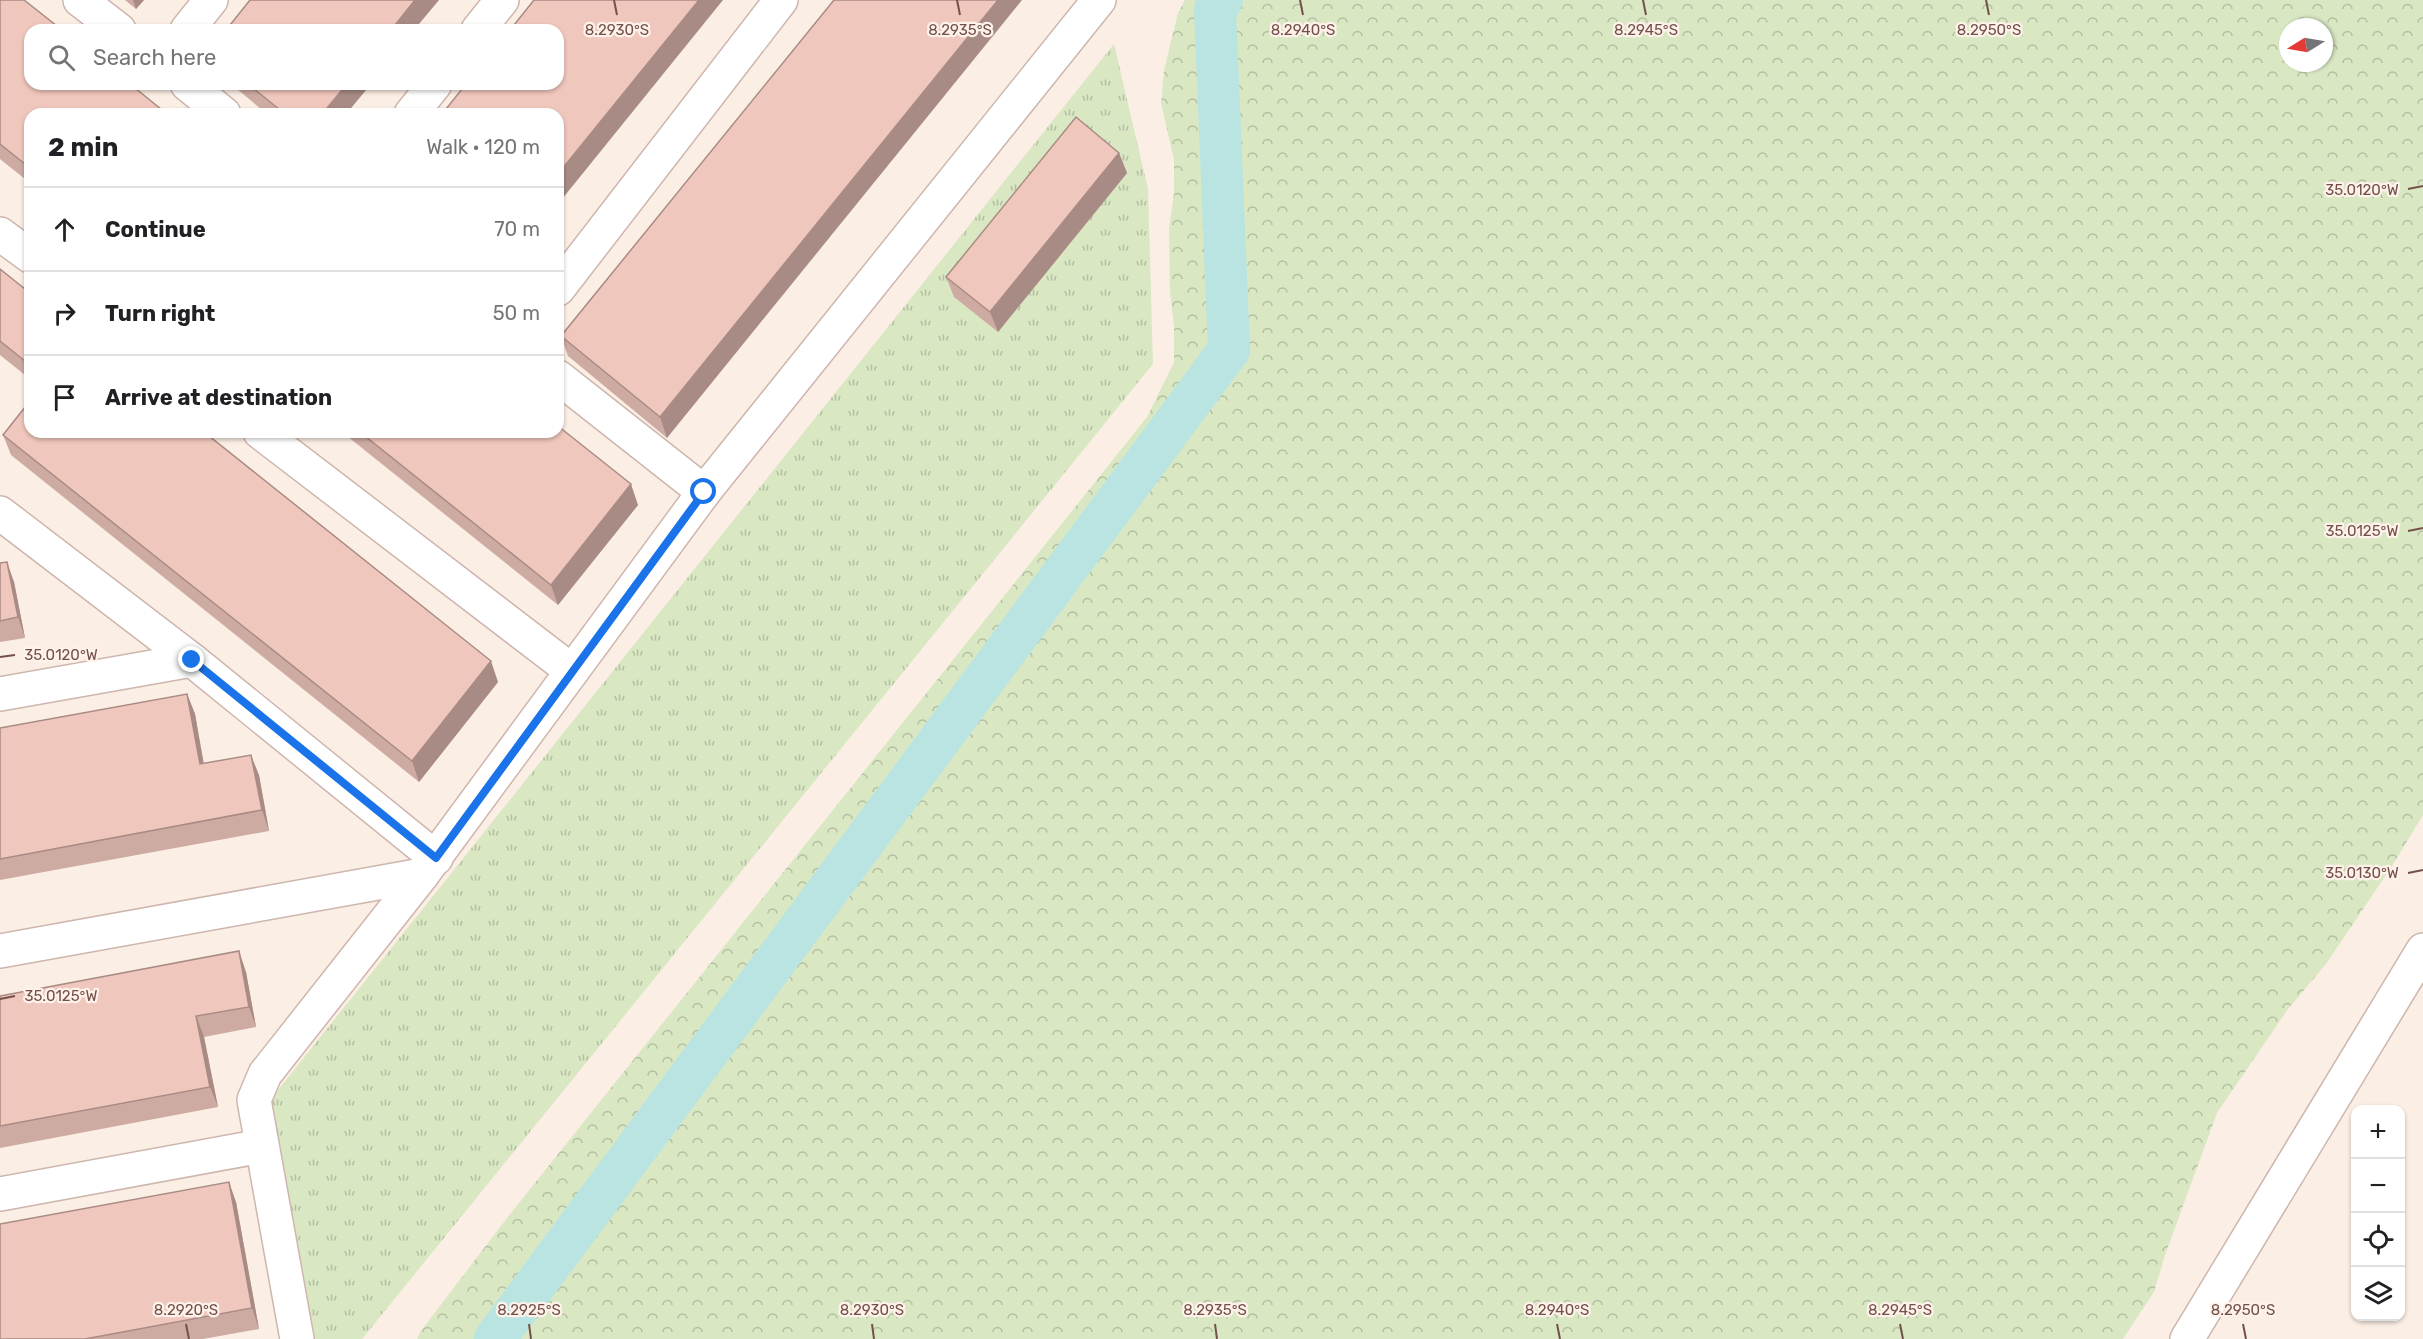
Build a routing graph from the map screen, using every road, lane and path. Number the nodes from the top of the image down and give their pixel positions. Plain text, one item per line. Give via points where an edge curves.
1 (80, 0) edge
2 (211, 0) edge
3 (502, 0) edge
4 (781, 0) edge
5 (1099, 0) edge
6 (111, 24) edge
7 (192, 24) edge
8 (483, 24) edge
9 (194, 90) edge
10 (430, 90) edge
11 (217, 108) edge
12 (416, 108) edge
13 (0, 234) edge
14 (24, 252) edge
15 (564, 281) edge
16 (564, 382) edge
17 (268, 438) edge
18 (704, 492) junction
19 (0, 513) edge
20 (192, 660) junction
21 (572, 671) junction
22 (0, 694) edge
23 (429, 866) junction
24 (2423, 950) edge
25 (0, 951) edge
26 (261, 1146) junction
27 (0, 1194) edge
28 (297, 1339) edge
29 (2187, 1339) edge

1 - 6 street
2 - 7 street
3 - 8 street
4 - 15 street
5 - 18 street
9 - 11 street
10 - 12 street
13 - 14 street
16 - 18 street
17 - 21 street
18 - 21 street
19 - 20 street
20 - 22 street
20 - 23 street
21 - 23 street
23 - 25 street
23 - 26 street via 265,1074 254,1100
24 - 29 street
26 - 27 street
26 - 28 street

